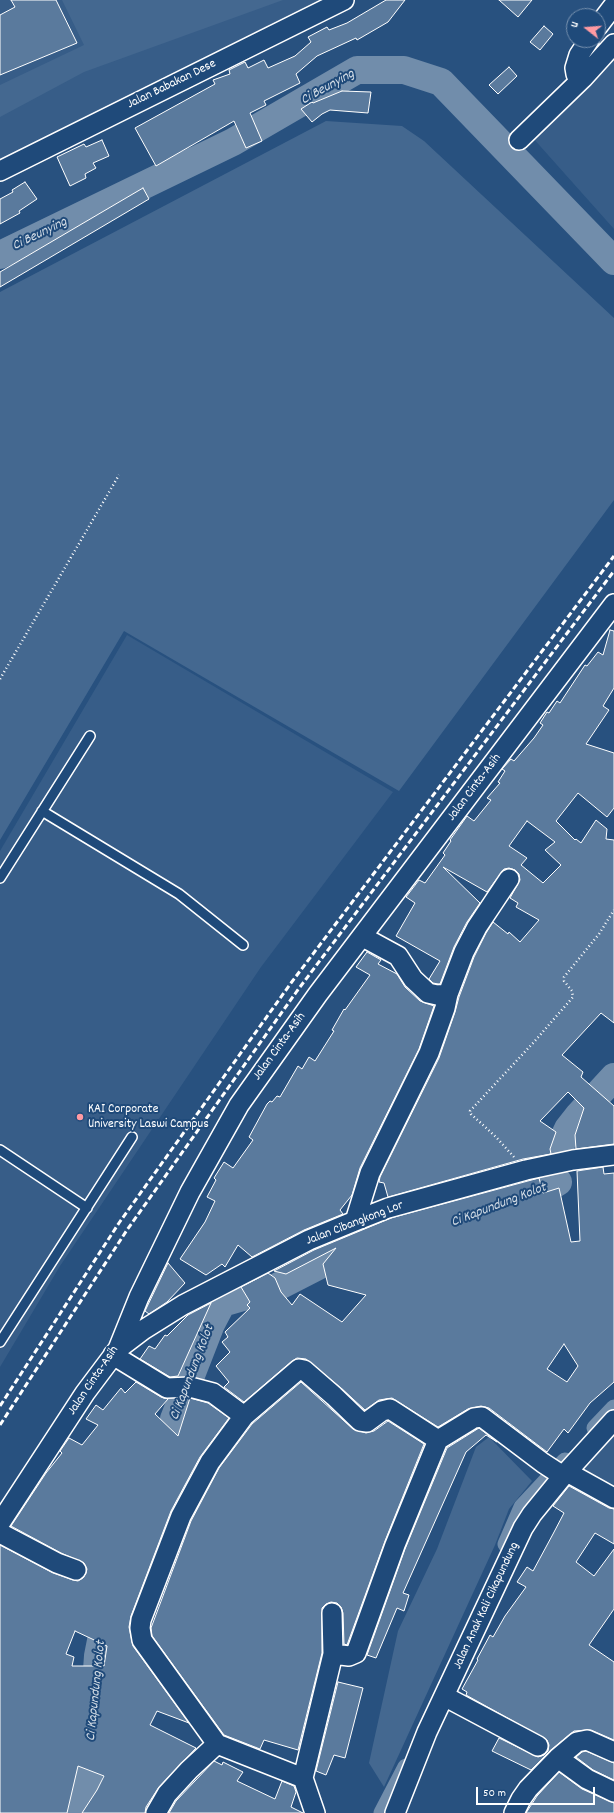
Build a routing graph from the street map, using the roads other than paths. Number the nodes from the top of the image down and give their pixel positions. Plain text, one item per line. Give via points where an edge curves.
1 (344, 0) edge
2 (614, 5) edge
3 (606, 16) edge
4 (614, 44) edge
5 (584, 48) edge
6 (584, 78) junction
7 (519, 140) dead end
8 (0, 170) edge
9 (614, 604) edge
10 (90, 736) dead end
11 (42, 811) junction
12 (0, 878) edge
13 (509, 878) dead end
14 (363, 937) junction
15 (243, 945) dead end
16 (448, 994) junction
17 (132, 1137) dead end
18 (0, 1150) edge
19 (614, 1155) edge
20 (86, 1208) junction
21 (355, 1221) junction
22 (0, 1342) edge
23 (115, 1352) junction
24 (244, 1416) junction
25 (614, 1420) edge
26 (438, 1440) junction
27 (558, 1471) junction
28 (614, 1498) edge
29 (0, 1523) edge
30 (0, 1533) edge
31 (76, 1570) dead end
32 (332, 1613) dead end
33 (333, 1654) junction
34 (444, 1696) junction
35 (216, 1744) junction
36 (538, 1746) dead end
37 (614, 1752) edge
38 (558, 1758) junction
39 (303, 1778) junction
40 (614, 1792) edge
41 (156, 1813) edge
42 (315, 1813) edge
43 (395, 1813) edge
44 (514, 1813) edge

1 - 8 street, Jalan Babakan Dese
2 - 3 street
4 - 6 street
5 - 6 street via 574,68 576,74
6 - 7 street
9 - 14 street, Jalan Cinta-Asih
10 - 11 lane
11 - 12 lane
11 - 15 lane via 179,894
13 - 16 street via 477,927
14 - 16 street via 398,956 413,979 428,993
14 - 23 street, Jalan Cinta-Asih via 289,1033 225,1128 190,1192
16 - 21 street via 429,1053 370,1173
17 - 20 lane
18 - 20 lane
19 - 21 street, Jalan Cibangkong Lor via 526,1170 388,1208
20 - 22 lane
21 - 23 street, Jalan Cibangkong Lor via 309,1240 183,1305 143,1330
23 - 24 street via 163,1386 213,1393
23 - 29 street, Jalan Cinta-Asih via 85,1393
24 - 26 street via 294,1372 301,1369 360,1421 368,1422 382,1411 390,1409
24 - 35 street via 210,1462 184,1510 140,1628 142,1640
25 - 27 street, Jalan Anak Kali Cikapundung
26 - 27 street via 474,1418 482,1417
26 - 33 street via 395,1545 356,1653 349,1656
27 - 28 street
27 - 34 street, Jalan Anak Kali Cikapundung via 523,1528
30 - 31 street via 57,1563
32 - 33 street
33 - 39 street
34 - 36 street
34 - 43 street, Jalan Anak Kali Cikapundung
35 - 39 street
35 - 41 street via 167,1794
37 - 38 street via 583,1740
38 - 40 street via 587,1778
38 - 44 street via 528,1789
39 - 42 street

